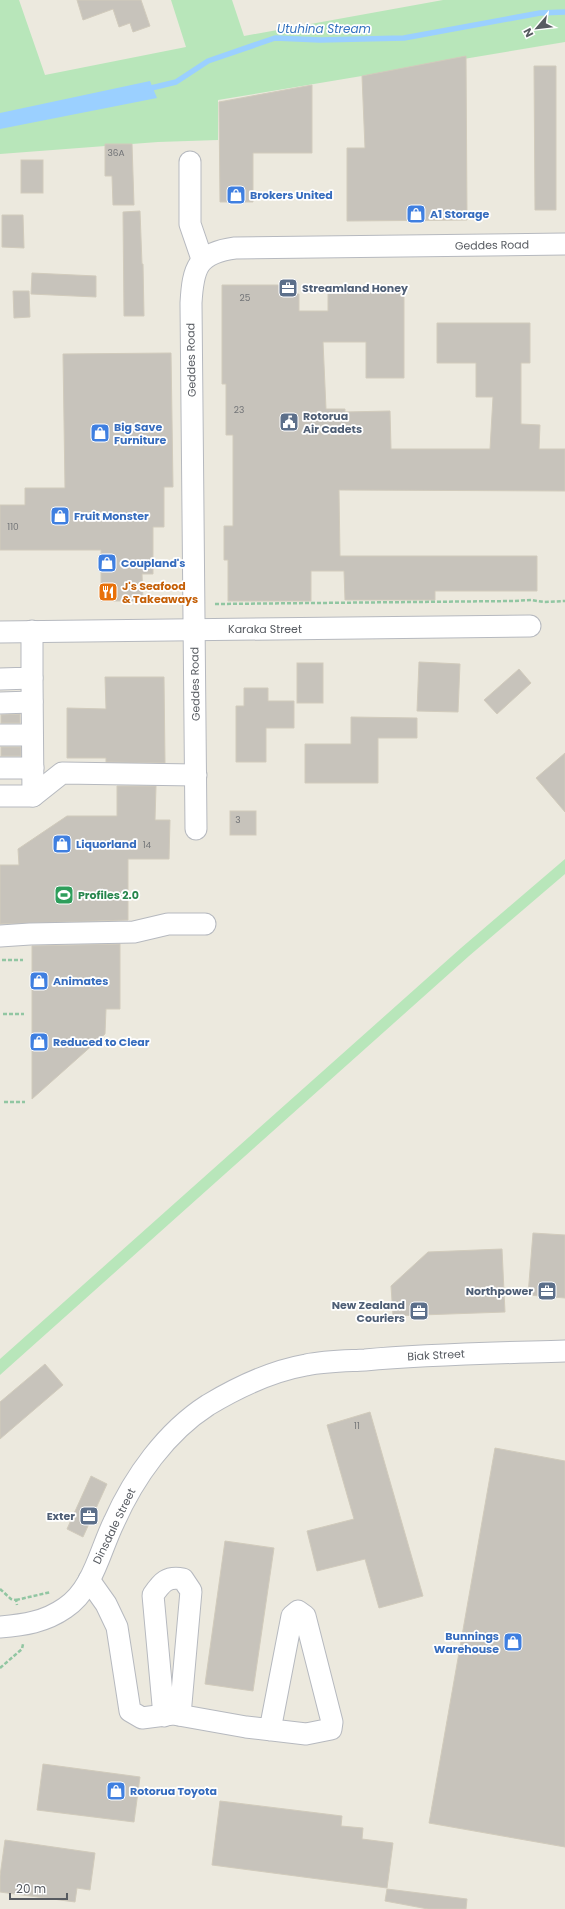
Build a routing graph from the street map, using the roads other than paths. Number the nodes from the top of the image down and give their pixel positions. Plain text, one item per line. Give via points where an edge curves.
1 (190, 162) dead end
2 (565, 244) edge
3 (202, 259) junction
4 (530, 626) dead end
5 (194, 629) junction
6 (32, 631) junction
7 (0, 632) edge
8 (32, 678) junction
9 (0, 679) edge
10 (32, 702) junction
11 (0, 703) edge
12 (0, 735) edge
13 (32, 735) junction
14 (0, 768) edge
15 (33, 768) junction
16 (196, 775) junction
17 (0, 796) edge
18 (33, 796) junction
19 (196, 829) dead end
20 (205, 924) dead end
21 (0, 936) edge
22 (565, 1351) edge
23 (306, 1364) joint
24 (89, 1580) junction
25 (0, 1627) edge
26 (172, 1715) junction
27 (270, 1730) junction

1 - 3 street via 190,224
2 - 3 street, Geddes Road via 235,248 214,252
3 - 5 street, Geddes Road via 192,280 191,303
4 - 5 street, Karaka Street
5 - 6 street, Karaka Street
5 - 16 street, Geddes Road
6 - 7 street, Karaka Street
6 - 8 street
8 - 9 street
8 - 10 street
10 - 11 street
10 - 13 street
12 - 13 street
13 - 15 street
14 - 15 street
15 - 18 street
16 - 18 street via 62,773
16 - 19 street, Geddes Road
17 - 18 street
20 - 21 street via 168,924 134,932
22 - 23 street, Biak Street via 394,1357
23 - 24 street, Dinsdale Street via 239,1388 207,1406 178,1429 159,1449 130,1490
24 - 25 street, Dinsdale Street via 79,1595 66,1607 46,1619
24 - 26 street via 106,1604 117,1627 130,1711 142,1718
26 - 26 street via 153,1595 162,1583 173,1577 183,1579 191,1591
26 - 27 street
27 - 27 street via 292,1616 298,1611 305,1616 332,1722 331,1729 306,1734

